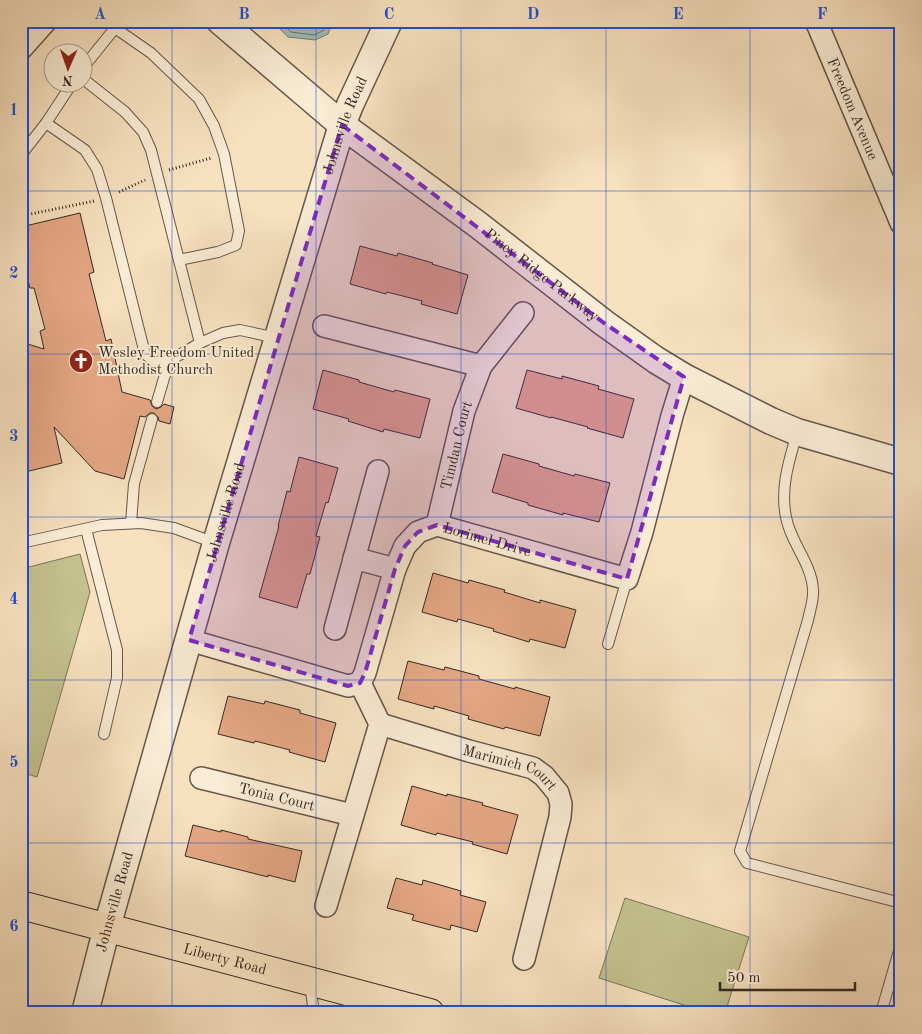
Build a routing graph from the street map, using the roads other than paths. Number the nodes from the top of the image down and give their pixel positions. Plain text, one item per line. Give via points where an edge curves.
1 (46, 21) edge
2 (220, 21) edge
3 (390, 21) edge
4 (816, 21) edge
5 (112, 25) edge
6 (21, 49) edge
7 (92, 54) edge
8 (92, 86) edge
9 (66, 92) edge
10 (46, 123) junction
11 (342, 125) junction
12 (21, 155) edge
13 (901, 223) edge
14 (179, 260) junction
15 (522, 313) dead end
16 (324, 326) dead end
17 (278, 338) junction
18 (200, 343) junction
19 (169, 362) junction
20 (481, 366) junction
21 (684, 377) junction
22 (157, 402) dead end
23 (152, 419) dead end
24 (797, 432) junction
25 (901, 462) edge
26 (378, 471) dead end
27 (131, 523) junction
28 (437, 525) junction
29 (86, 529) junction
30 (216, 543) junction
31 (21, 544) edge
32 (354, 558) junction
33 (395, 569) junction
34 (627, 579) junction
35 (335, 629) dead end
36 (188, 640) junction
37 (608, 644) dead end
38 (360, 683) junction
39 (380, 724) junction
40 (104, 734) dead end
41 (201, 778) dead end
42 (352, 815) junction
43 (901, 903) edge
44 (21, 905) edge
45 (326, 906) dead end
46 (107, 927) junction
47 (901, 944) edge
48 (524, 959) dead end
49 (309, 981) junction
50 (85, 1013) edge
51 (314, 1013) edge
52 (430, 1013) edge
53 (881, 1013) edge

1 - 6 street
2 - 11 street, Piney Ridge Parkway
3 - 11 street, Johnsville Road
4 - 13 street, Freedom Avenue
5 - 7 lane
5 - 14 lane via 151,53 200,98 224,154 239,231 236,245
8 - 14 lane via 125,112 143,132 151,150
9 - 10 lane
10 - 12 lane
10 - 19 lane via 84,150 97,169 145,354 155,362
11 - 17 street, Johnsville Road
11 - 21 street, Piney Ridge Parkway via 604,323
14 - 18 lane
15 - 20 street, Timdan Court
16 - 20 street
17 - 18 lane via 240,330
17 - 30 street, Johnsville Road
18 - 19 lane
19 - 22 lane
20 - 28 street, Timdan Court via 464,411
21 - 24 street, Piney Ridge Parkway
21 - 34 street
23 - 27 lane via 134,484
24 - 25 street, Piney Ridge Parkway
24 - 43 lane via 784,480 783,500 790,531 809,571 813,590 808,620 740,851 747,863
26 - 32 street
27 - 29 lane
27 - 30 lane via 174,528
28 - 33 street, Lorimel Drive via 418,532 404,546
28 - 34 street, Lorimel Drive
29 - 31 lane
29 - 40 lane via 116,650 117,678
30 - 36 street, Johnsville Road
32 - 33 street
32 - 35 street
33 - 38 street, Lorimel Drive
34 - 37 lane
36 - 38 street via 348,686
36 - 46 street, Johnsville Road
38 - 39 street
39 - 42 street
39 - 48 street, Marimich Court via 533,768 558,793 560,817
41 - 42 street, Tonia Court
42 - 45 street
44 - 46 main road, Liberty Road
46 - 49 main road, Liberty Road
46 - 50 street, Johnsville Road
47 - 53 lane
49 - 51 lane
49 - 52 main road, Liberty Road

